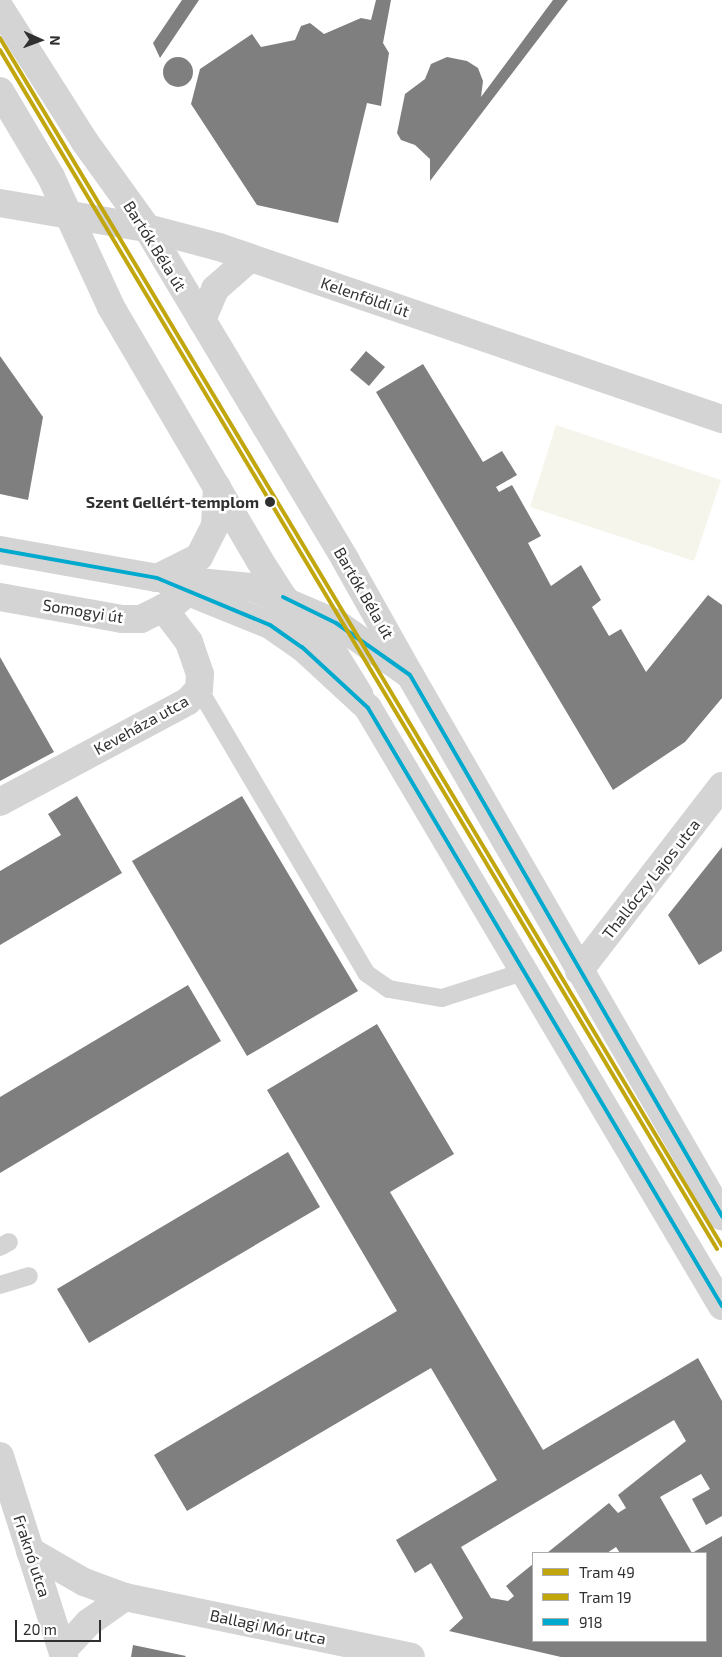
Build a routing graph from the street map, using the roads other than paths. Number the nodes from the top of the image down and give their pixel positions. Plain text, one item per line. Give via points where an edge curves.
1 (0, 8) edge
2 (0, 92) edge
3 (0, 203) edge
4 (70, 215) junction
5 (147, 228) junction
6 (250, 258) junction
7 (202, 320) junction
8 (722, 419) edge
9 (217, 487) junction
10 (0, 550) edge
11 (157, 578) junction
12 (189, 593) junction
13 (0, 597) edge
14 (283, 597) junction
15 (163, 608) junction
16 (410, 675) junction
17 (199, 689) junction
18 (368, 708) junction
19 (722, 786) edge
20 (0, 802) edge
21 (579, 971) junction
22 (523, 972) junction
23 (722, 1216) edge
24 (29, 1276) dead end
25 (0, 1285) edge
26 (722, 1306) edge
27 (0, 1456) edge
28 (30, 1551) junction
29 (125, 1597) junction
30 (64, 1654) edge
31 (411, 1657) edge

1 - 5 street, Bartók Béla út via 85,142
2 - 4 street
3 - 4 street, Kelenföldi út
4 - 5 street, Kelenföldi út
4 - 9 street via 111,307
5 - 6 street, Kelenföldi út
5 - 7 street, Bartók Béla út
6 - 7 street via 215,289
6 - 8 street, Kelenföldi út
7 - 16 street, Bartók Béla út via 346,560
9 - 11 street via 215,526 200,557
9 - 14 street
10 - 11 street
11 - 12 street
11 - 14 street via 251,587
12 - 15 street, Somogyi út
12 - 18 street via 270,625 302,647
13 - 15 street, Somogyi út via 122,619 141,619
14 - 16 street via 336,623
14 - 18 street via 336,657
15 - 17 street, Keveháza utca via 189,642 200,674
16 - 21 street, Bartók Béla út
17 - 20 street, Keveháza utca via 188,701
17 - 22 lane via 366,973 389,989 442,998
18 - 22 street
19 - 21 street, Thallóczy Lajos utca
21 - 23 street, Bartók Béla út
22 - 26 street
24 - 25 lane
27 - 28 street, Fraknó utca
28 - 29 street, Ballagi Mór utca via 84,1582
28 - 30 street, Fraknó utca
29 - 30 street via 88,1624
29 - 31 street, Ballagi Mór utca

